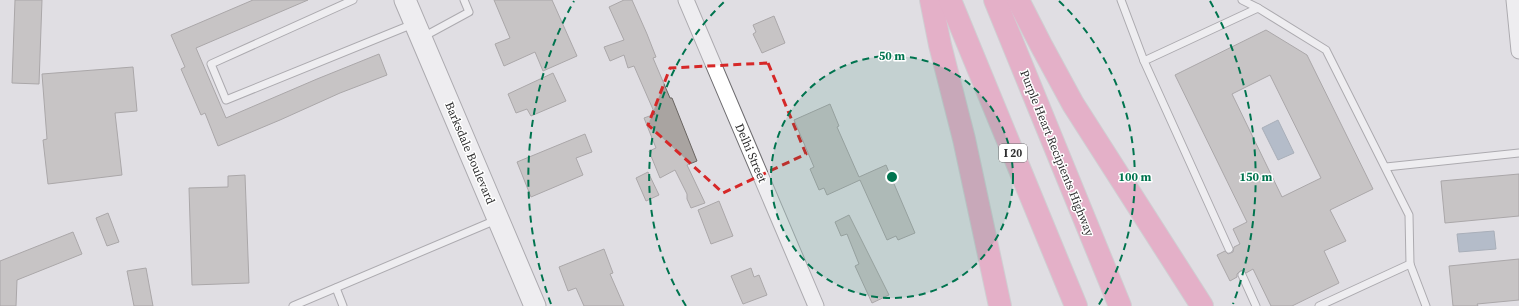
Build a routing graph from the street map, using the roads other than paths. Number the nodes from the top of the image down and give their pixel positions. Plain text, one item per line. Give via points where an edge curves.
1 (353, 0) edge
2 (405, 0) edge
3 (464, 0) edge
4 (686, 0) edge
5 (931, 0) edge
6 (950, 0) edge
7 (995, 0) edge
8 (1018, 0) edge
9 (1120, 0) edge
10 (1242, 0) edge
11 (1512, 0) edge
12 (1258, 8) junction
13 (418, 30) junction
14 (1519, 51) edge
15 (1144, 61) junction
16 (1519, 153) edge
17 (1386, 166) junction
18 (498, 219) junction
19 (1229, 249) dead end
20 (1410, 264) junction
21 (1242, 275) dead end
22 (336, 288) junction
23 (293, 306) edge
24 (344, 306) edge
25 (535, 306) edge
26 (816, 306) edge
27 (1000, 306) edge
28 (1076, 306) edge
29 (1120, 306) edge
30 (1202, 306) edge
31 (1256, 306) edge
32 (1320, 306) edge
33 (1426, 306) edge

1 - 13 lane via 211,64 226,100
2 - 13 main road, Barksdale Boulevard
3 - 13 lane via 469,12
4 - 26 street, Delhi Street
5 - 27 highway
6 - 28 highway, I 20
7 - 29 highway, Purple Heart Recipients Highway
8 - 30 highway via 1073,104
9 - 15 lane
10 - 12 lane
11 - 14 street
12 - 15 lane
12 - 17 lane via 1326,50
13 - 18 main road, Barksdale Boulevard
15 - 19 lane
16 - 17 lane
17 - 20 lane via 1409,215
18 - 22 lane
18 - 25 main road, Barksdale Boulevard
20 - 32 lane
20 - 33 lane
21 - 31 lane
22 - 23 lane
22 - 24 lane

